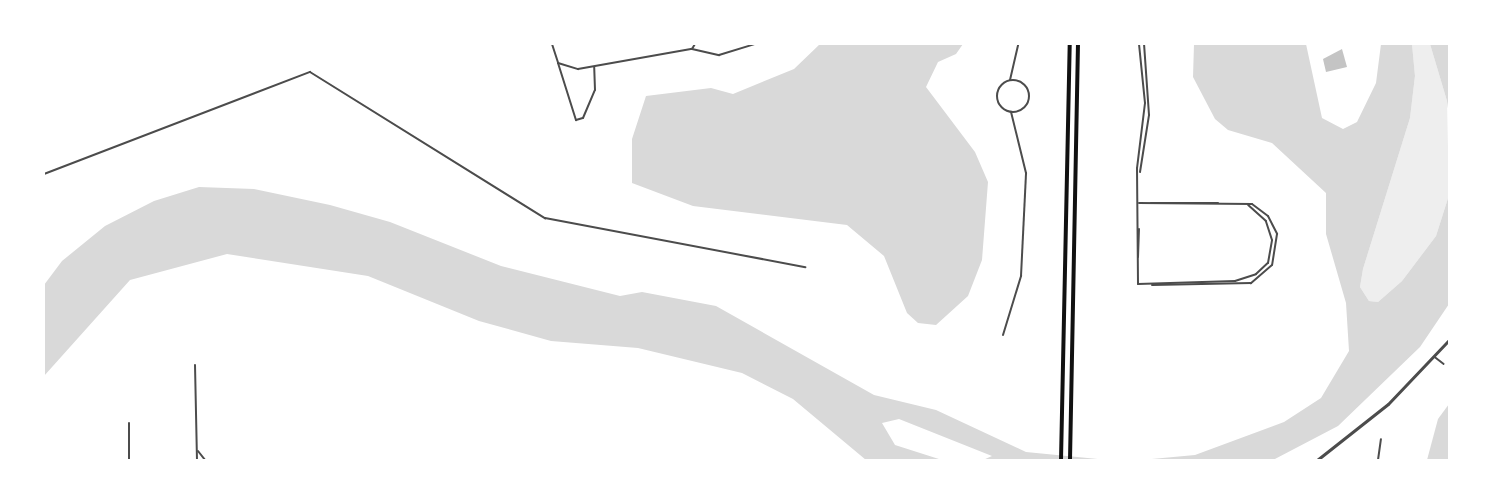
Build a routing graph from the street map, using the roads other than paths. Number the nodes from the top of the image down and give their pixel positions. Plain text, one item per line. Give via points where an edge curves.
1 (552, 44) edge
2 (695, 44) edge
3 (755, 44) edge
4 (1018, 44) edge
5 (1070, 44) edge
6 (1078, 44) edge
7 (1139, 44) edge
8 (1144, 44) edge
9 (692, 49) junction
10 (558, 63) junction
11 (594, 67) junction
12 (1010, 80) junction
13 (1011, 112) junction
14 (1140, 172) junction
15 (44, 174) edge
16 (1139, 203) junction
17 (1248, 205) junction
18 (805, 267) dead end
19 (1151, 284) junction
20 (1003, 335) dead end
21 (1449, 339) edge
22 (1435, 357) junction
23 (1444, 364) dead end
24 (195, 365) dead end
25 (129, 423) dead end
26 (1381, 439) dead end
27 (197, 448) junction
28 (129, 460) edge
29 (197, 460) edge
30 (205, 460) edge
31 (1061, 460) edge
32 (1070, 460) edge
33 (1317, 460) edge
34 (1378, 460) edge

1 - 10 street
2 - 9 street
3 - 9 street via 719,55
4 - 12 street
5 - 31 main road
6 - 32 main road
7 - 14 street via 1145,98
8 - 14 street via 1149,115
9 - 11 street
10 - 11 street via 576,69
10 - 11 street via 576,120 583,118 597,84
12 - 13 street via 997,97
12 - 13 street via 1023,83 1030,95 1024,109
13 - 20 street via 1026,173 1021,276
14 - 16 street
15 - 18 street via 310,72 545,218
16 - 17 street
16 - 19 street via 1138,284
17 - 19 street via 1266,221 1272,243 1268,263 1250,278
17 - 19 street via 1268,216 1278,244 1269,268 1251,283
21 - 22 street
22 - 23 lane
22 - 33 street via 1388,404
24 - 27 street
25 - 28 street
26 - 34 street
27 - 29 street
27 - 30 street

